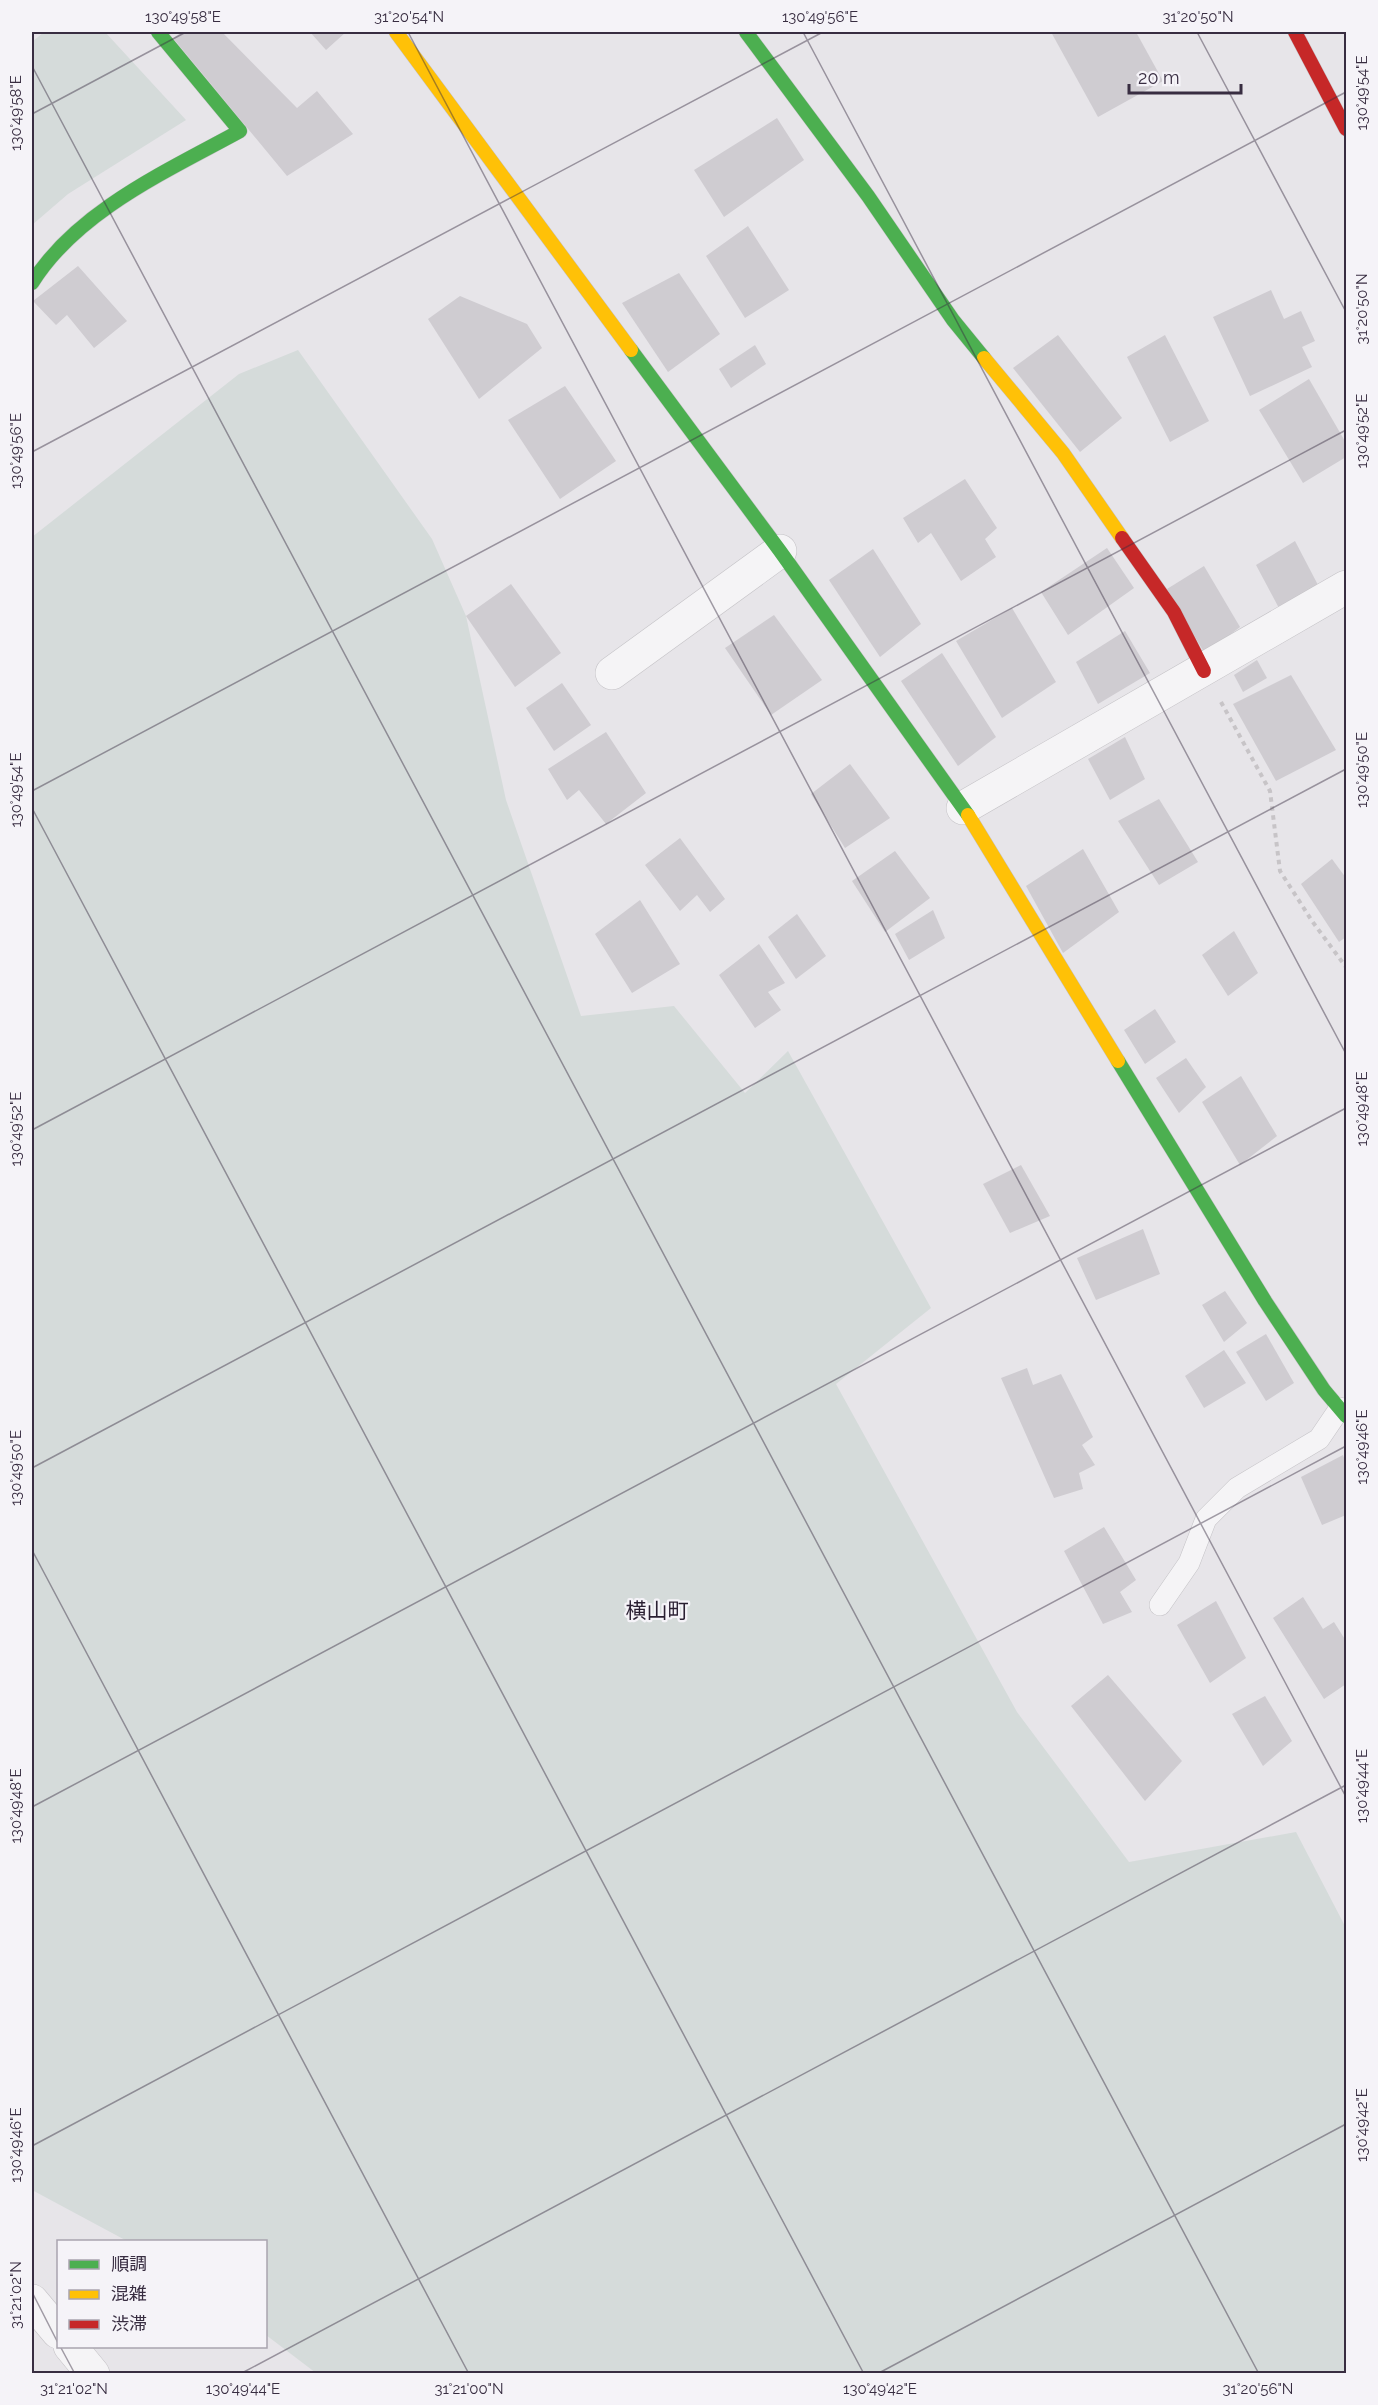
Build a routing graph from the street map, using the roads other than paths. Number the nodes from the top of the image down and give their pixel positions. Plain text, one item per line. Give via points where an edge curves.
1 (158, 32) edge
2 (396, 32) edge
3 (746, 32) edge
4 (1295, 32) edge
5 (1347, 129) edge
6 (32, 283) edge
7 (780, 551) junction
8 (1347, 586) edge
9 (1204, 671) junction
10 (612, 673) dead end
11 (963, 808) junction
12 (1343, 1412) edge
13 (1160, 1605) dead end
14 (32, 2301) edge
15 (57, 2331) edge
16 (72, 2348) edge
17 (93, 2373) edge

1 - 6 street via 240,131 149,182 80,229 37,269
2 - 7 street
3 - 9 street via 868,196 953,320 1063,453 1174,612
4 - 5 street
7 - 10 street
7 - 11 street
8 - 9 street
9 - 11 street
11 - 12 street via 1265,1301
12 - 13 lane via 1318,1439 1238,1488 1206,1519 1189,1563
14 - 15 street
16 - 17 street

